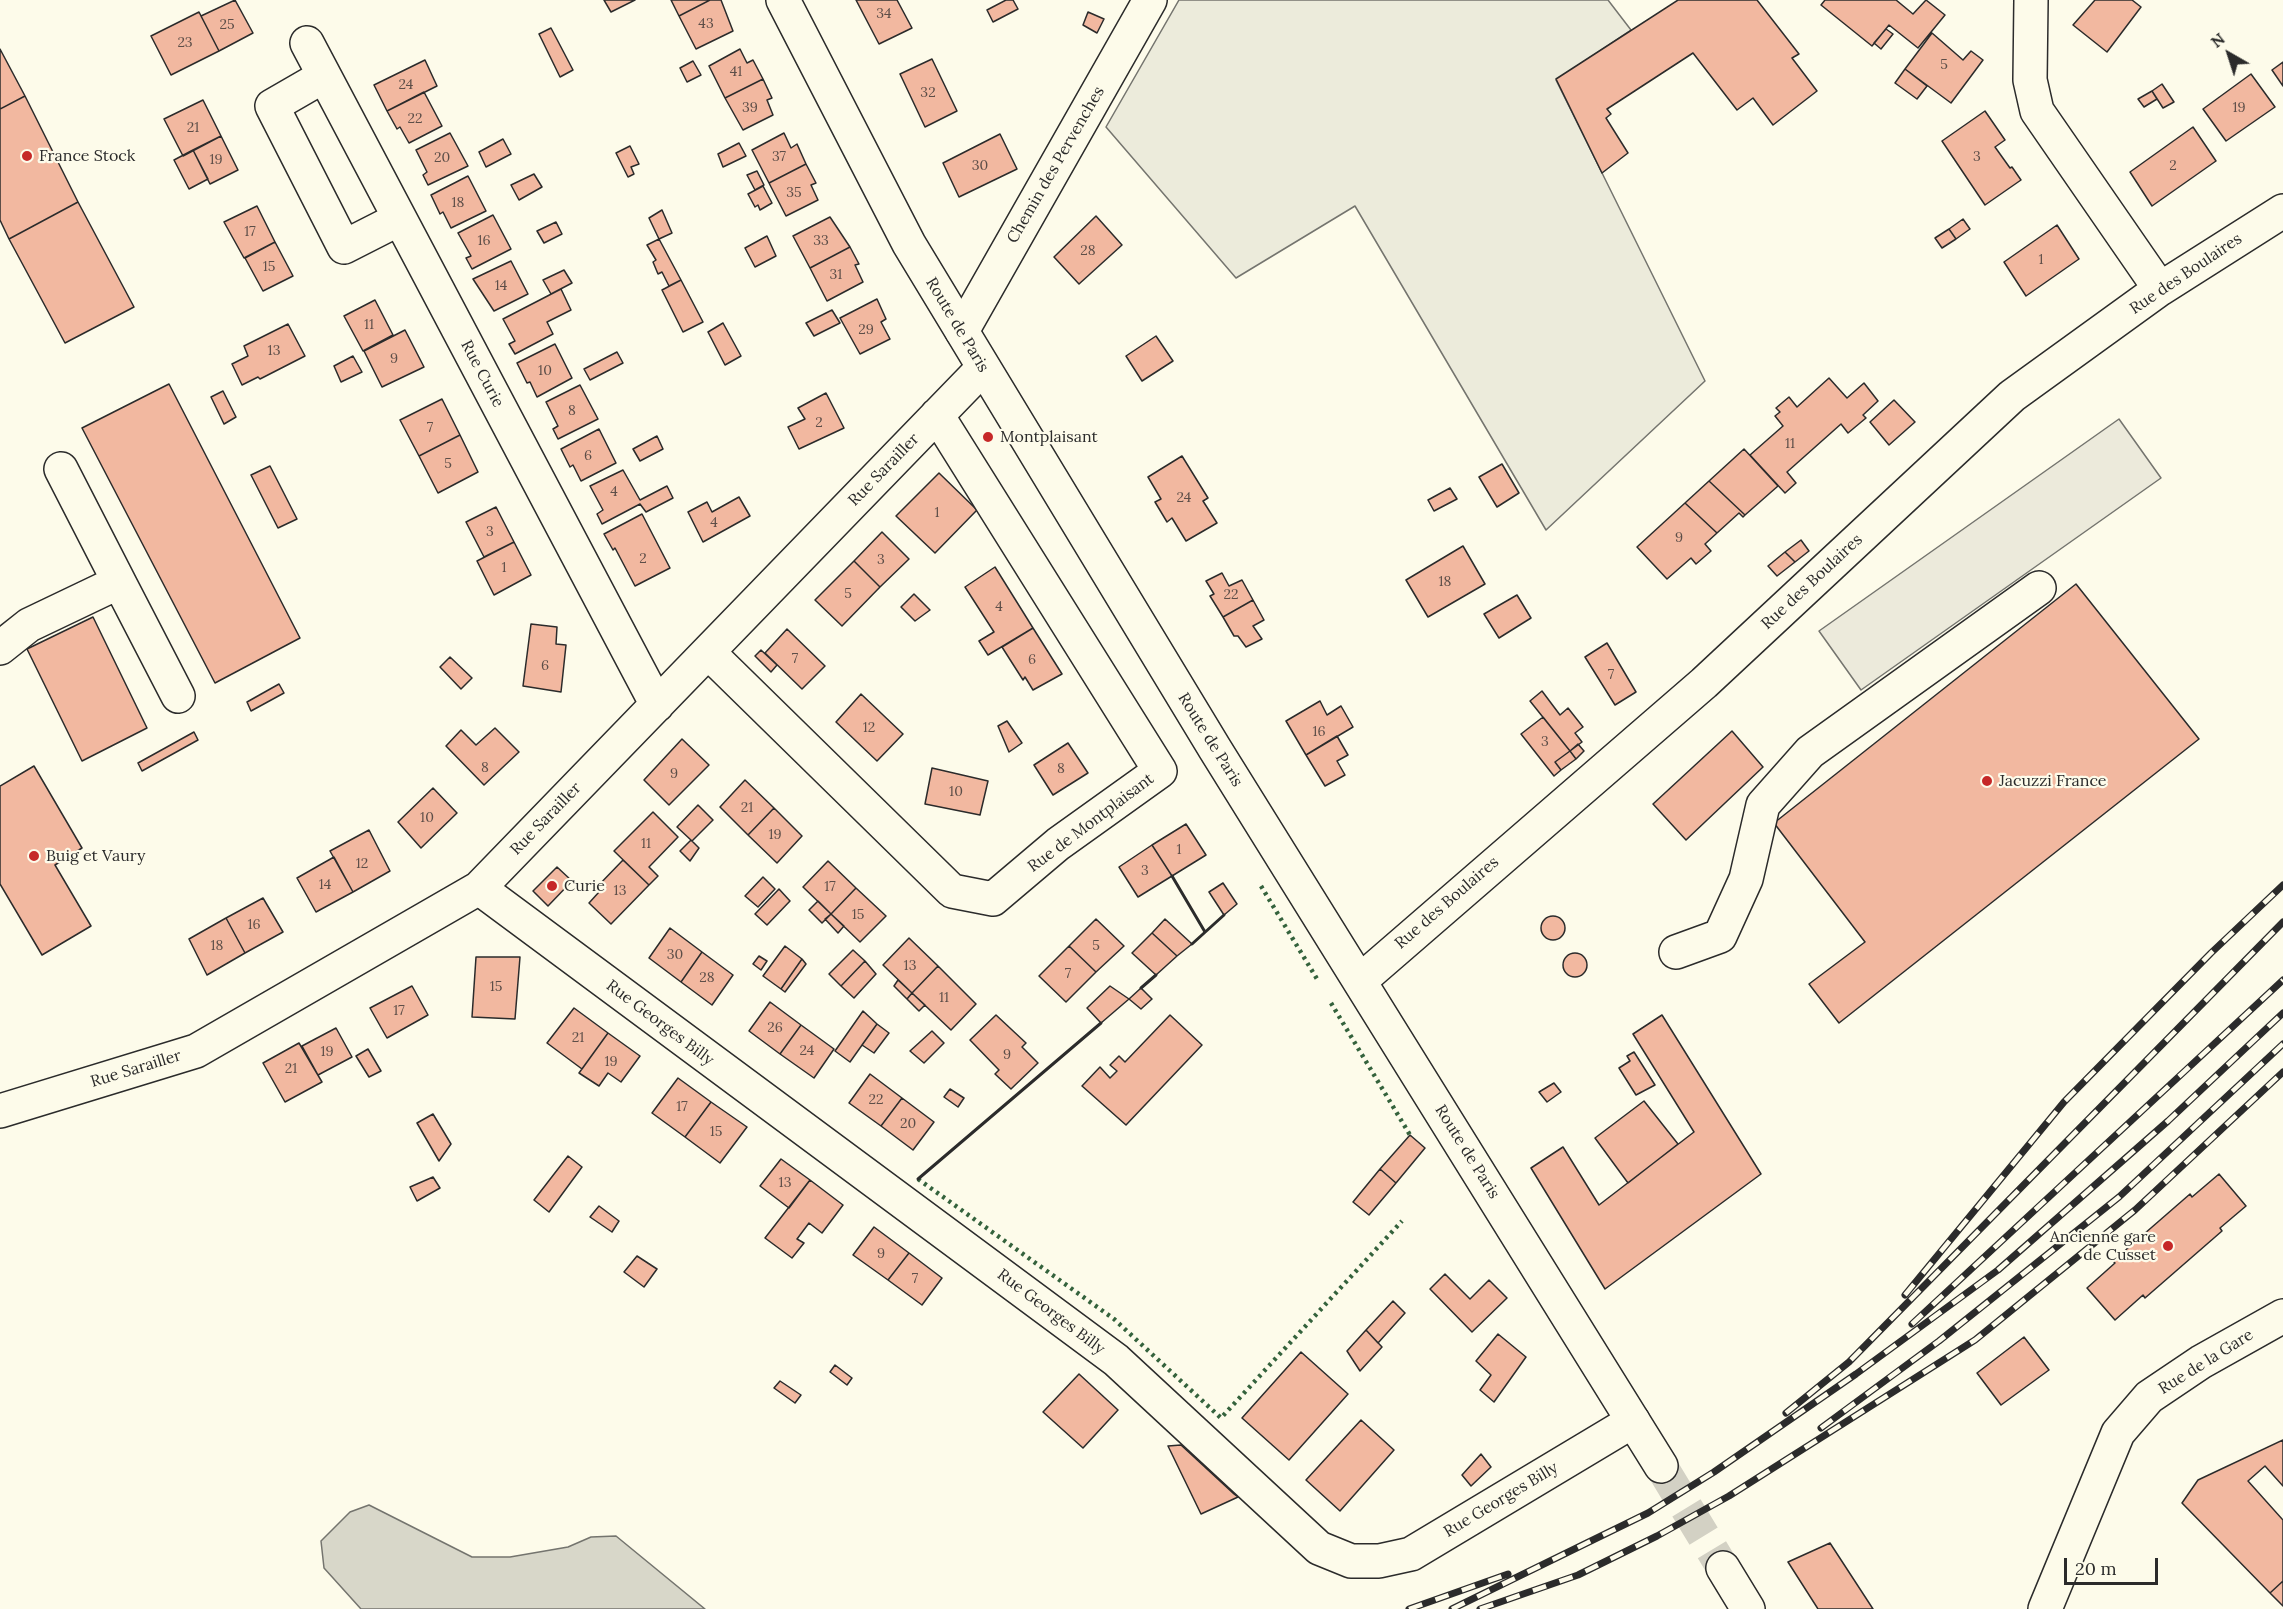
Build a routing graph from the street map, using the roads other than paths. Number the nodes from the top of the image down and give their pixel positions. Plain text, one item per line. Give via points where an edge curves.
1 (783, 0) edge
2 (1150, 0) edge
3 (2031, 0) edge
4 (307, 43) dead end
5 (324, 76) junction
6 (2283, 211) edge
7 (399, 219) junction
8 (2160, 289) junction
9 (962, 331) junction
10 (983, 368) junction
11 (938, 415) junction
12 (61, 469) dead end
13 (120, 582) junction
14 (2039, 588) dead end
15 (0, 648) edge
16 (708, 652) junction
17 (178, 696) dead end
18 (657, 705) junction
19 (479, 888) junction
20 (1676, 952) dead end
21 (1360, 980) junction
22 (0, 1111) edge
23 (2283, 1316) edge
24 (1633, 1421) junction
25 (1661, 1466) tunnel mouth
26 (1723, 1568) tunnel mouth
27 (1748, 1609) edge
28 (2044, 1609) edge

1 - 9 street, Route de Paris via 909,244
2 - 9 street, Chemin des Pervenches
3 - 8 street via 2030,80 2037,111
4 - 5 street, Rue Curie
5 - 7 street, Rue Curie
5 - 7 street via 272,106 344,247
6 - 8 street, Rue des Boulaires
7 - 18 street, Rue Curie
8 - 21 street, Rue des Boulaires via 2012,396 1704,683
9 - 10 street, Route de Paris
10 - 11 street, Rue Sarailler
10 - 21 street, Route de Paris
11 - 16 street, Rue Sarailler
11 - 16 street, Rue de Montplaisant via 1160,771 1058,844 993,899 952,891
12 - 13 street
13 - 15 street via 28,625
13 - 17 street
14 - 20 street via 1810,752 1763,804 1746,879 1720,936
16 - 18 street, Rue Sarailler
18 - 19 street, Rue Sarailler
19 - 22 street, Rue Sarailler via 196,1051
19 - 24 street, Rue Georges Billy via 1116,1360 1319,1548 1351,1561 1412,1554
21 - 24 street, Route de Paris
23 - 28 street, Rue de la Gare via 2201,1362 2149,1397 2118,1433
24 - 25 street, Route de Paris
26 - 27 street

